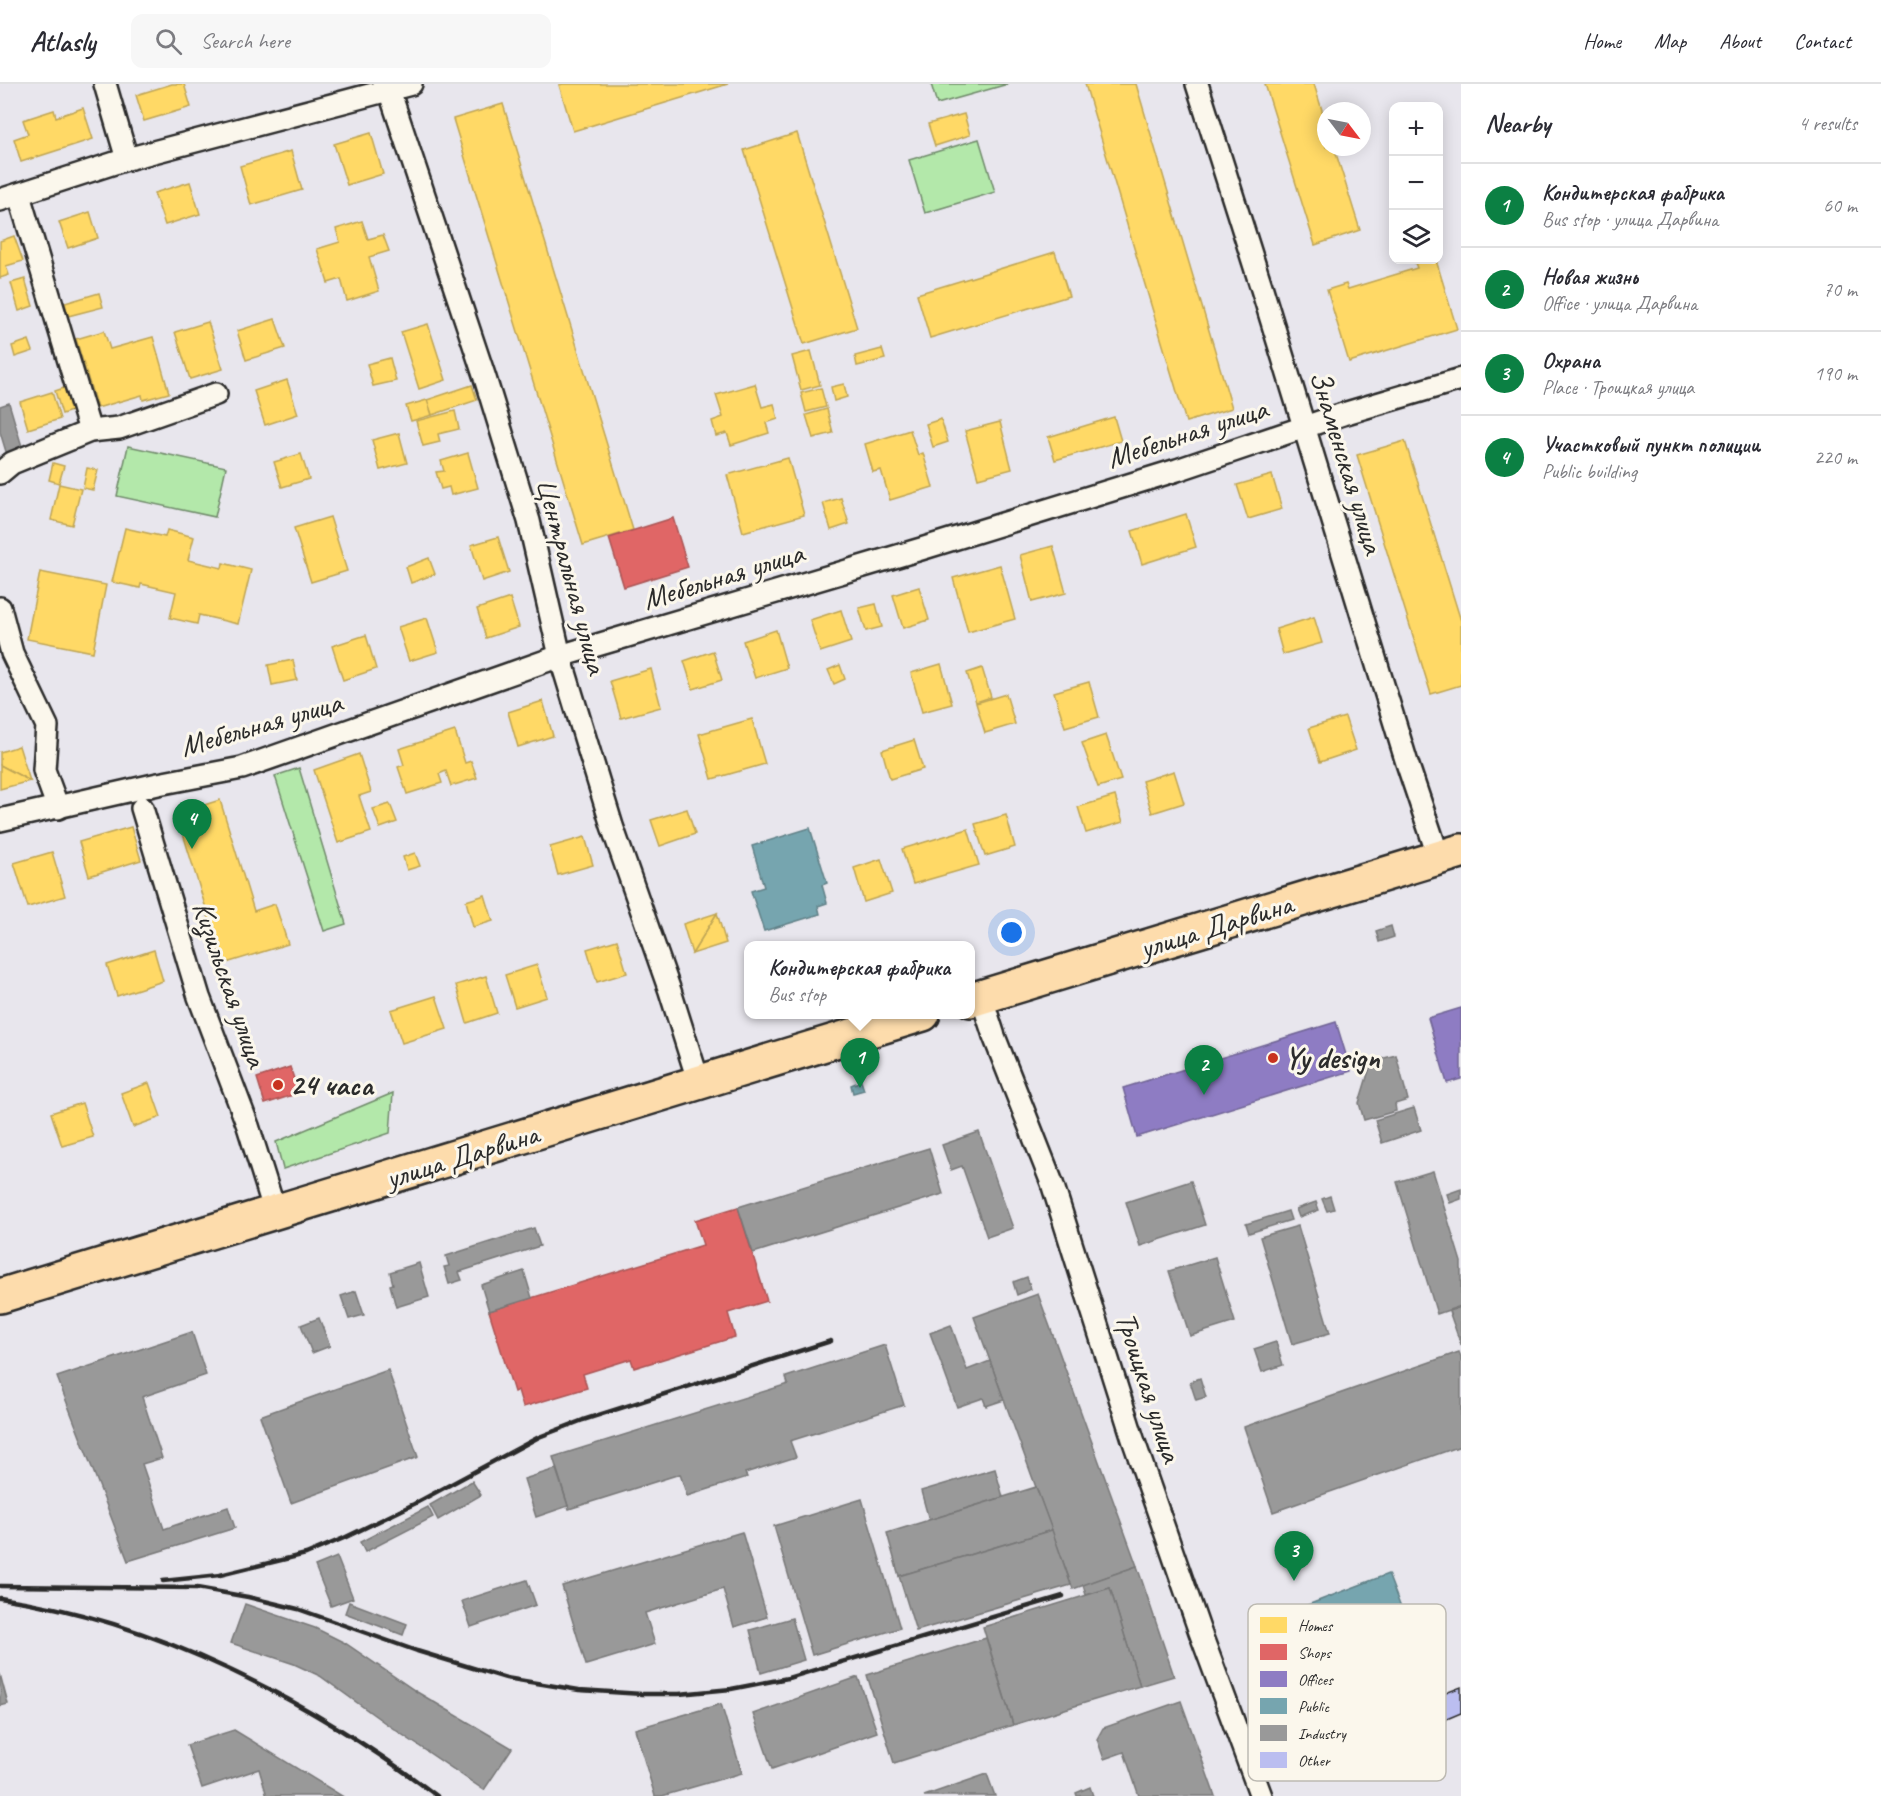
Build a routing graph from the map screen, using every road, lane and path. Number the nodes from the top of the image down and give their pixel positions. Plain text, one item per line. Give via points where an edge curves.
1 (105, 84) edge
2 (411, 84) edge
3 (1197, 84) edge
4 (388, 87) edge
5 (128, 159) junction
6 (9, 197) edge
7 (1461, 380) edge
8 (216, 394) dead end
9 (1304, 426) junction
10 (90, 431) junction
11 (0, 473) edge
12 (0, 608) edge
13 (560, 656) junction
14 (58, 808) junction
15 (142, 808) dead end
16 (0, 820) edge
17 (1450, 854) edge
18 (976, 998) edge
19 (907, 1019) edge
20 (699, 1083) junction
21 (275, 1212) junction
22 (0, 1296) edge
23 (1248, 1761) edge
24 (1255, 1781) edge
25 (1261, 1796) edge

1 - 5 street
2 - 4 street
3 - 9 street, Знаменская улица
4 - 5 street
4 - 13 street, Центральная улица via 525,510
5 - 6 street
6 - 10 street
7 - 9 street, Мебельная улица
8 - 10 street via 119,429
9 - 13 street, Мебельная улица via 921,549
9 - 17 street, Знаменская улица via 1407,763
10 - 11 street via 12,463
12 - 14 street via 12,653 47,726 44,770
13 - 14 street, Мебельная улица via 242,768
13 - 20 street, Центральная улица via 612,826
14 - 16 street, Мебельная улица
15 - 21 street, Кизильская улица via 199,997 248,1126
17 - 18 main road, улица Дарвина
18 - 23 street, Троицкая улица via 1052,1183 1134,1439
19 - 20 main road, улица Дарвина
20 - 21 main road, улица Дарвина
21 - 22 main road, улица Дарвина
24 - 25 street, Троицкая улица

